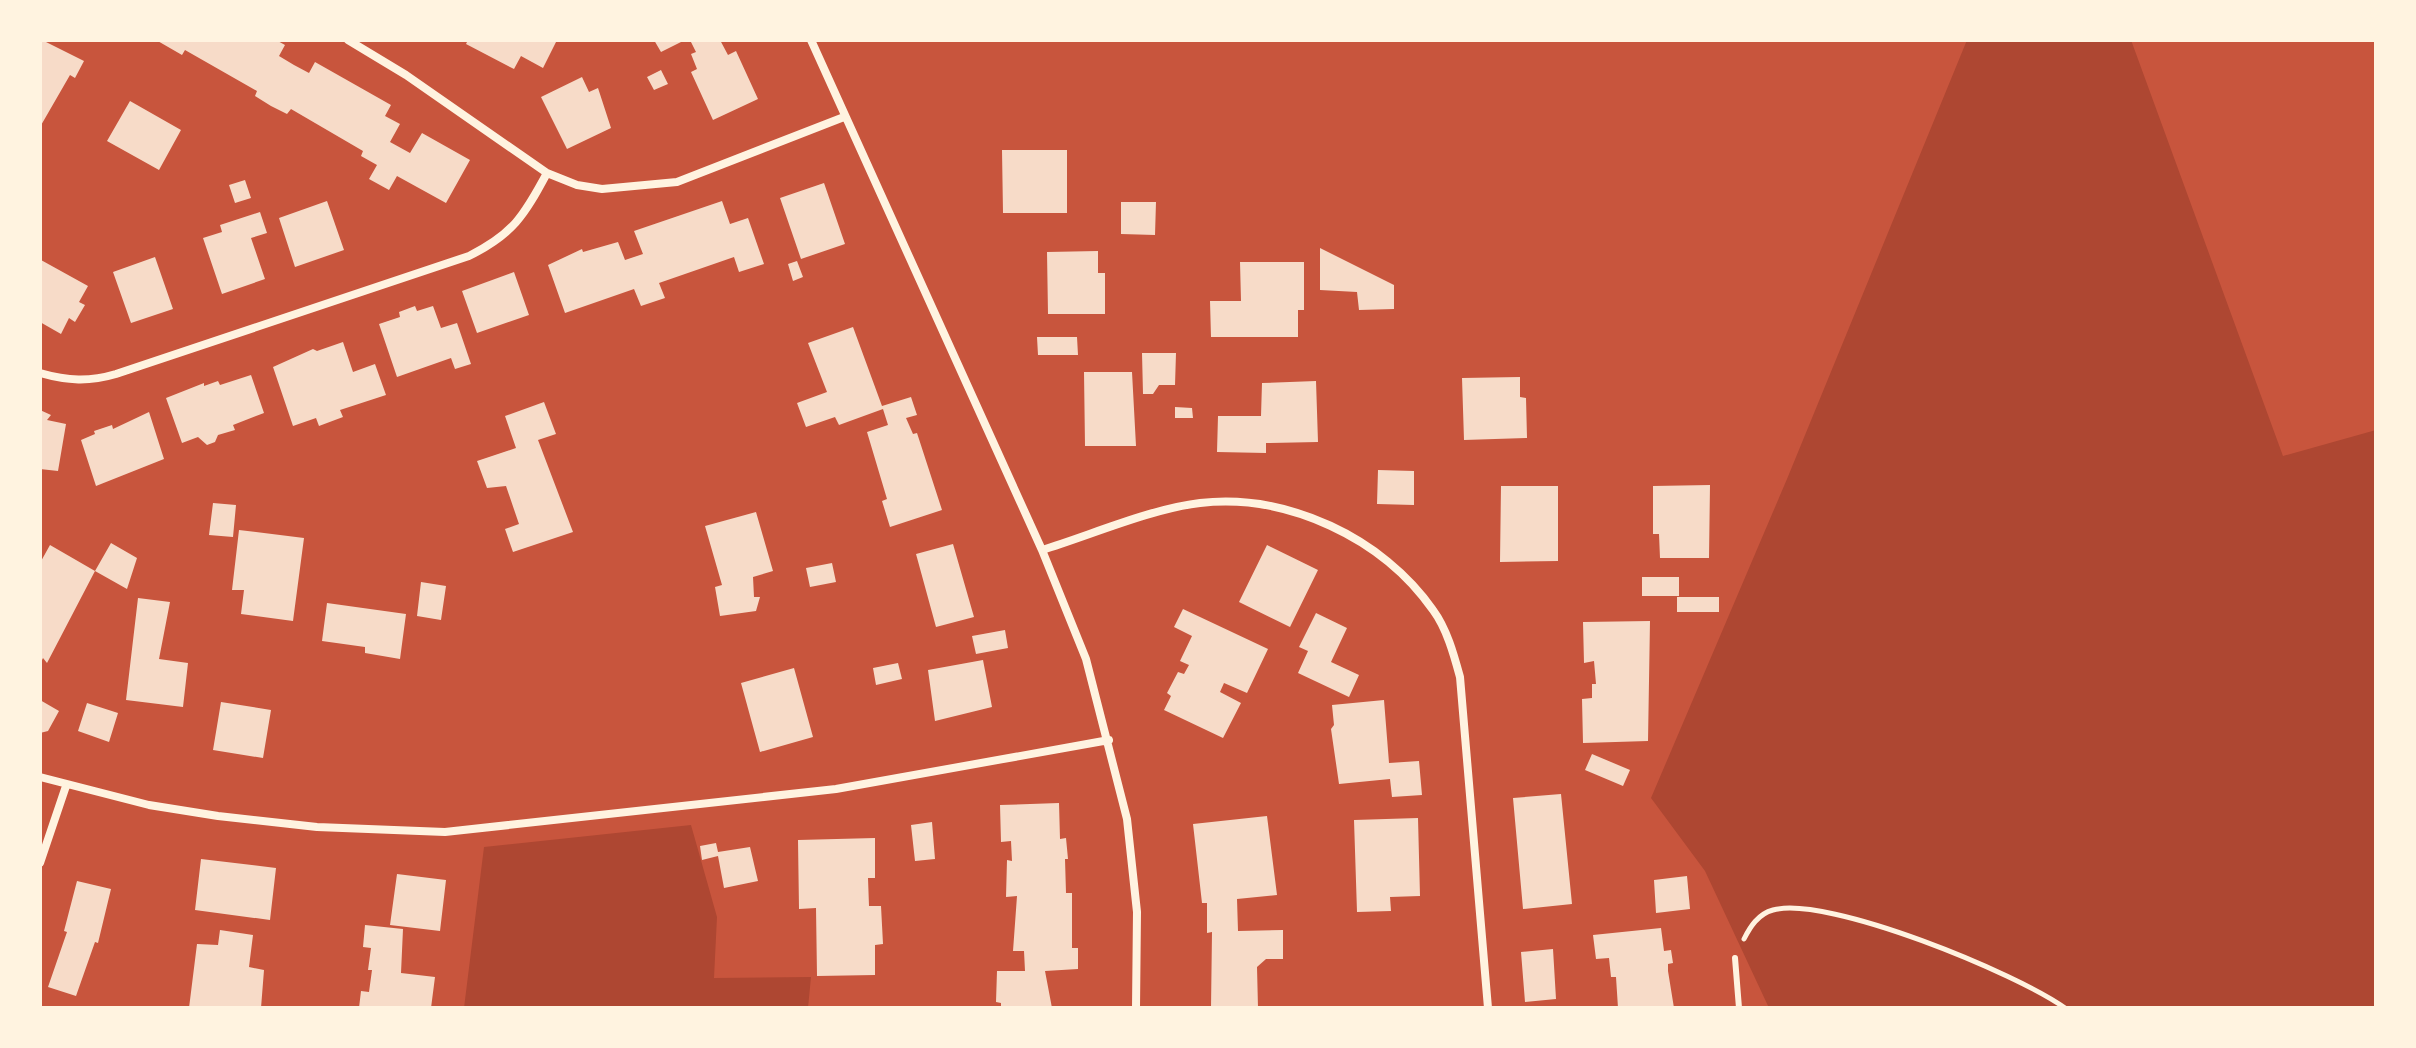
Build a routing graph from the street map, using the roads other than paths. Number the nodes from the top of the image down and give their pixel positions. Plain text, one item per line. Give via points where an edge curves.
1 (348, 40) edge
2 (811, 40) edge
3 (844, 117) junction
4 (547, 173) junction
5 (40, 373) edge
6 (1042, 550) junction
7 (1109, 740) junction
8 (40, 777) edge
9 (66, 786) junction
10 (40, 863) edge
11 (1735, 958) road end
12 (1136, 1008) edge
13 (1488, 1008) edge
14 (1739, 1008) edge

1 - 4 street
2 - 3 street
3 - 4 street via 677,182 602,189
3 - 6 street
4 - 5 street via 515,227 469,256 104,378 63,380
6 - 7 street via 1086,659
6 - 13 street via 1200,503 1259,504 1331,525 1387,561 1434,610 1460,677
7 - 9 street via 836,789 445,832 317,827 218,816
7 - 12 street via 1133,866
8 - 9 street
9 - 10 street
11 - 14 lane

